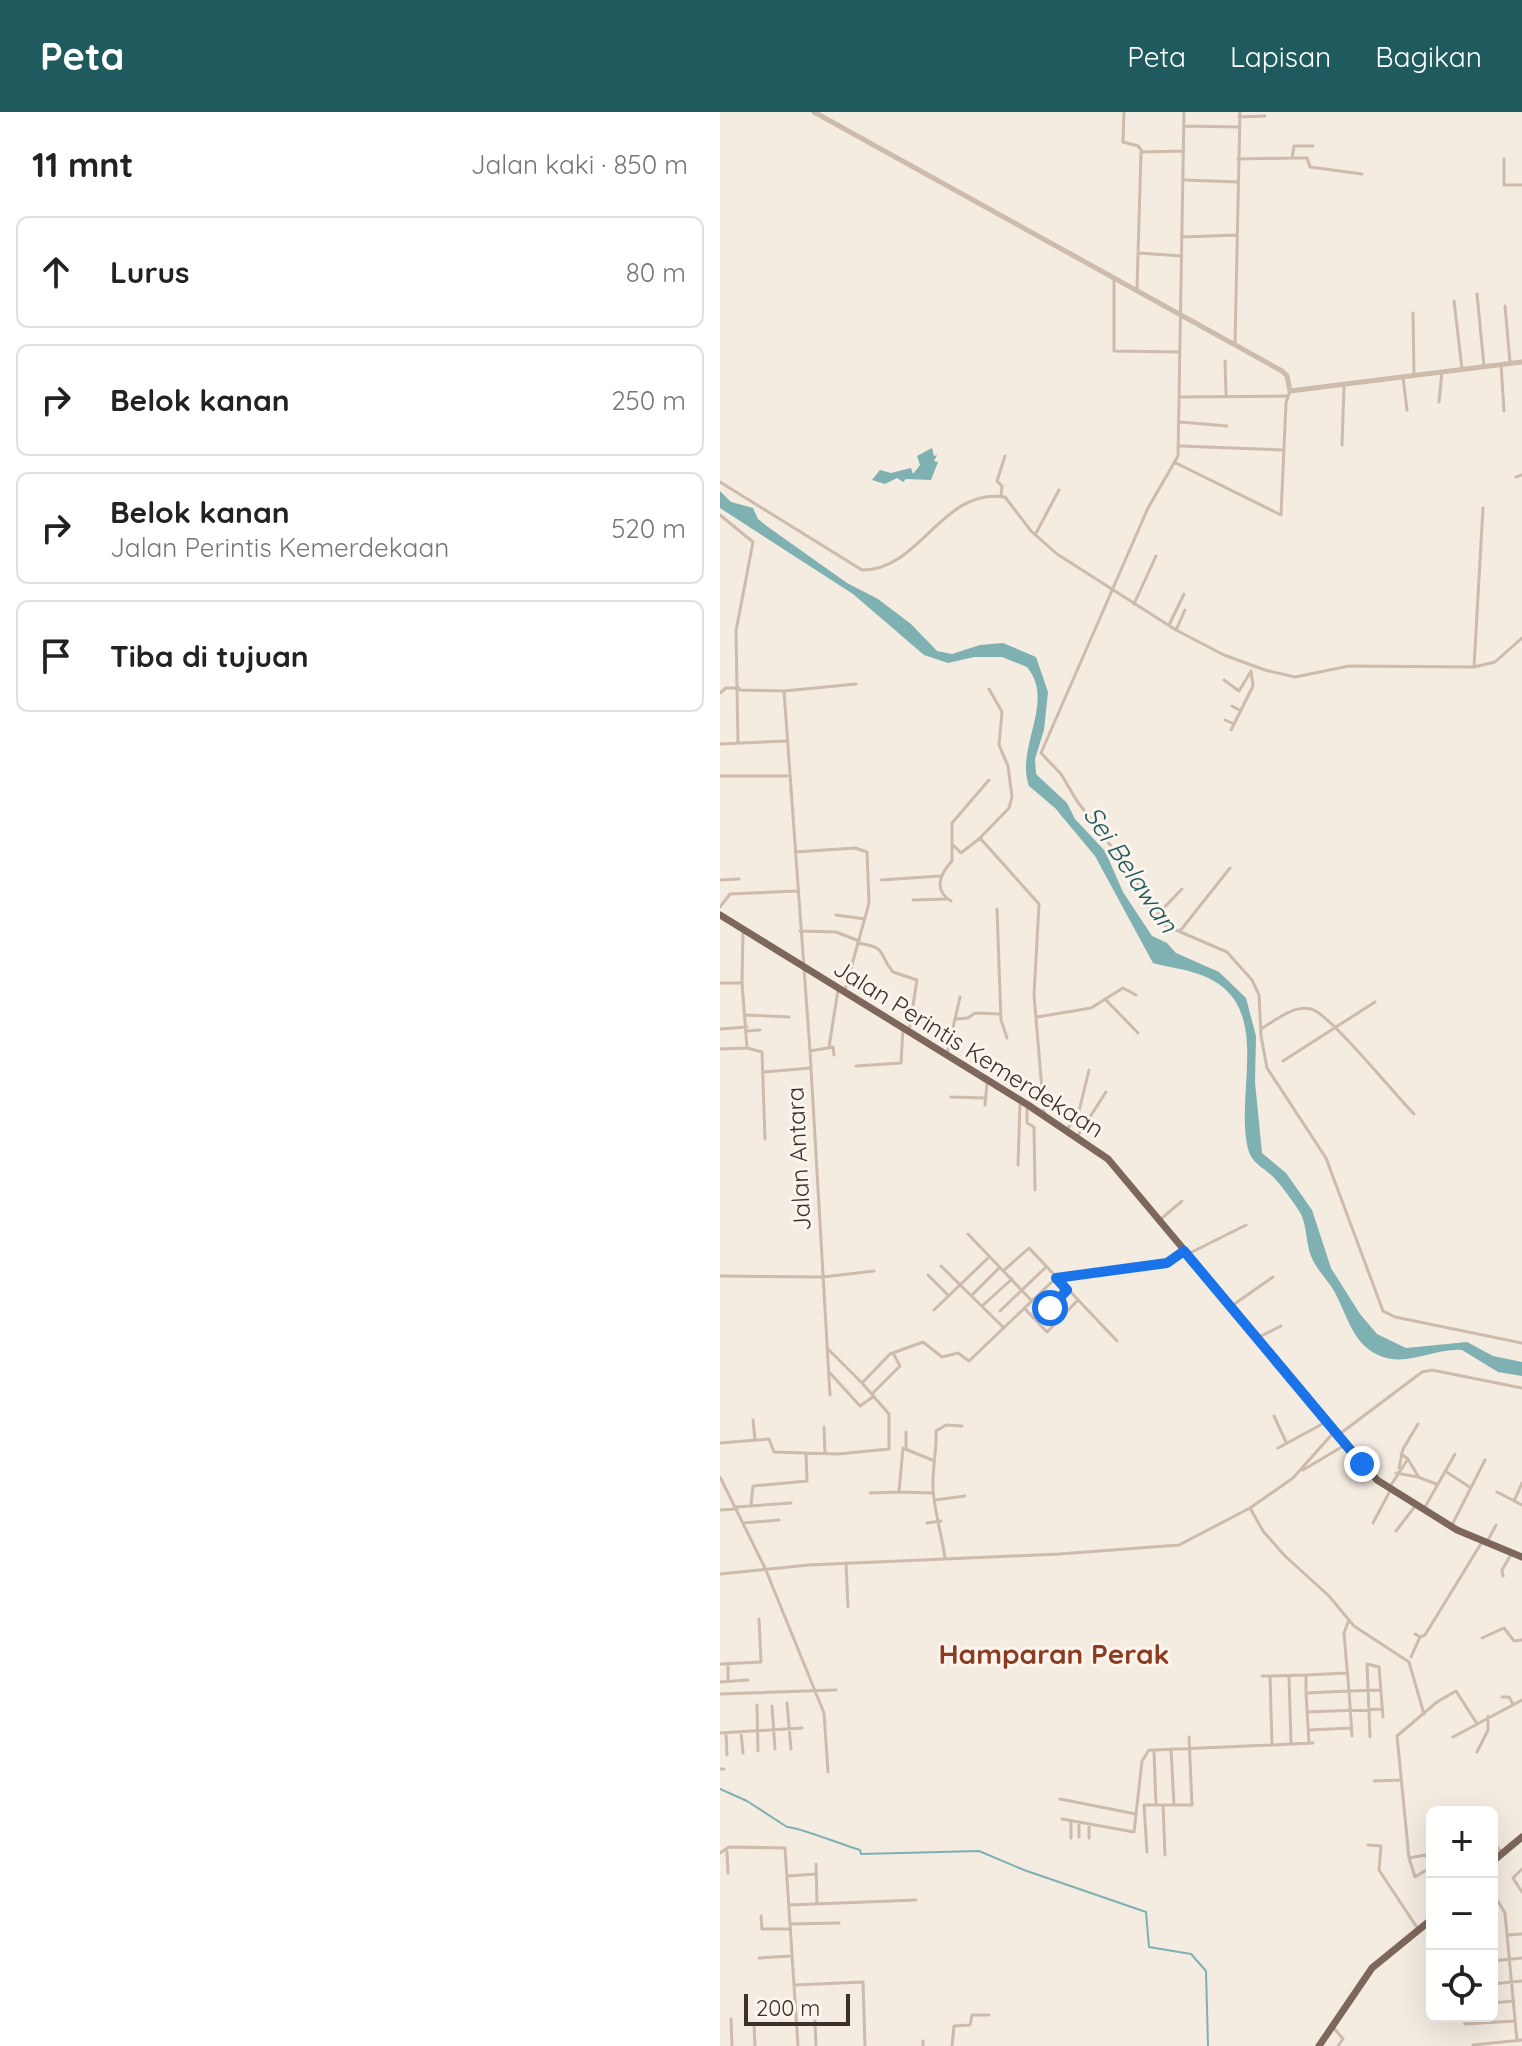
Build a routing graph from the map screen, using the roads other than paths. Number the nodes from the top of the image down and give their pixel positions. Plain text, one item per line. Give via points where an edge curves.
1 (814, 112) edge
2 (1124, 112) edge
3 (1184, 112) edge
4 (1240, 114) edge
5 (1265, 116) dead end
6 (1184, 126) junction
7 (1239, 127) junction
8 (1313, 146) dead end
9 (1142, 151) junction
10 (1184, 151) junction
11 (1292, 158) junction
12 (1238, 159) junction
13 (1504, 159) dead end
14 (1362, 174) dead end
15 (1184, 180) junction
16 (1238, 182) junction
17 (1522, 185) edge
18 (1237, 235) junction
19 (1182, 237) junction
20 (1139, 253) junction
21 (1182, 256) junction
22 (1114, 281) junction
23 (1136, 292) junction
24 (1477, 294) dead end
25 (1454, 301) dead end
26 (1505, 306) dead end
27 (1413, 313) dead end
28 (1181, 317) junction
29 (1235, 346) junction
30 (1180, 352) junction
31 (1225, 361) dead end
32 (1522, 362) edge
33 (1510, 363) junction
34 (1501, 364) junction
35 (1484, 366) junction
36 (1462, 369) junction
37 (1442, 372) junction
38 (1414, 376) junction
39 (1403, 377) junction
40 (1344, 387) junction
41 (1226, 394) junction
42 (1288, 394) junction
43 (1180, 397) junction
44 (1439, 402) dead end
45 (1407, 410) dead end
46 (1504, 411) dead end
47 (1179, 422) junction
48 (1227, 426) dead end
49 (1342, 445) dead end
50 (1180, 446) junction
51 (1284, 450) junction
52 (1005, 456) dead end
53 (1174, 462) junction
54 (1522, 475) edge
55 (1516, 477) dead end
56 (720, 482) edge
57 (1059, 490) dead end
58 (1001, 496) junction
59 (1483, 508) dead end
60 (720, 515) edge
61 (1035, 535) junction
62 (1156, 556) dead end
63 (1112, 589) junction
64 (1184, 594) dead end
65 (1134, 604) junction
66 (1185, 610) dead end
67 (1169, 625) junction
68 (1176, 630) junction
69 (1522, 638) edge
70 (1253, 666) junction
71 (1474, 667) junction
72 (1251, 671) junction
73 (1224, 680) dead end
74 (856, 684) dead end
75 (740, 689) junction
76 (989, 689) dead end
77 (784, 691) junction
78 (720, 693) edge
79 (1232, 706) dead end
80 (1241, 711) junction
81 (1225, 720) dead end
82 (1234, 724) junction
83 (1231, 730) dead end
84 (786, 741) junction
85 (738, 743) junction
86 (720, 744) edge
87 (720, 776) edge
88 (789, 776) junction
89 (989, 780) dead end
90 (980, 838) junction
91 (952, 844) junction
92 (794, 852) junction
93 (1230, 868) dead end
94 (940, 876) junction
95 (739, 879) dead end
96 (720, 880) edge
97 (881, 880) dead end
98 (1182, 889) dead end
99 (797, 891) junction
100 (946, 899) junction
101 (913, 900) dead end
102 (951, 901) dead end
103 (720, 907) edge
104 (997, 909) dead end
105 (720, 915) edge
106 (836, 915) dead end
107 (865, 919) junction
108 (1153, 919) junction
109 (743, 930) junction
110 (800, 931) junction
111 (1180, 931) junction
112 (859, 942) junction
113 (802, 966) junction
114 (720, 983) edge
115 (742, 983) junction
116 (841, 992) junction
117 (1136, 995) dead end
118 (960, 997) dead end
119 (1106, 1000) junction
120 (1375, 1002) dead end
121 (1000, 1014) junction
122 (746, 1015) junction
123 (789, 1017) dead end
124 (1037, 1017) junction
125 (955, 1019) junction
126 (1336, 1026) junction
127 (720, 1029) edge
128 (747, 1029) junction
129 (1261, 1029) junction
130 (760, 1030) dead end
131 (906, 1031) junction
132 (1138, 1033) dead end
133 (1007, 1038) dead end
134 (829, 1047) junction
135 (747, 1048) junction
136 (720, 1049) edge
137 (810, 1051) junction
138 (834, 1055) dead end
139 (946, 1057) junction
140 (1283, 1061) dead end
141 (856, 1066) dead end
142 (811, 1068) junction
143 (1089, 1070) dead end
144 (764, 1072) junction
145 (987, 1083) junction
146 (1106, 1092) dead end
147 (951, 1097) dead end
148 (986, 1098) junction
149 (1024, 1102) junction
150 (985, 1105) dead end
151 (1414, 1114) dead end
152 (1045, 1116) junction
153 (1067, 1130) junction
154 (1077, 1137) junction
155 (765, 1139) dead end
156 (1018, 1165) dead end
157 (1035, 1190) dead end
158 (1182, 1201) dead end
159 (1158, 1222) junction
160 (1246, 1225) dead end
161 (968, 1234) dead end
162 (1186, 1253) junction
163 (989, 1257) junction
164 (941, 1266) dead end
165 (1046, 1267) junction
166 (1001, 1270) junction
167 (874, 1271) dead end
168 (928, 1275) dead end
169 (720, 1276) edge
170 (823, 1277) junction
171 (1273, 1277) dead end
172 (1056, 1278) junction
173 (1012, 1279) junction
174 (960, 1284) junction
175 (1022, 1289) junction
176 (1067, 1290) junction
177 (972, 1295) junction
178 (949, 1296) junction
179 (1078, 1300) junction
180 (1032, 1301) junction
181 (982, 1306) junction
182 (1229, 1307) junction
183 (1050, 1308) dead end
184 (1025, 1309) junction
185 (934, 1310) dead end
186 (1000, 1311) dead end
187 (1281, 1326) dead end
188 (1004, 1328) junction
189 (1256, 1339) junction
190 (1117, 1341) dead end
191 (1522, 1343) edge
192 (829, 1350) junction
193 (893, 1353) junction
194 (830, 1373) junction
195 (862, 1383) junction
196 (1522, 1388) edge
197 (830, 1395) dead end
198 (873, 1395) junction
199 (1274, 1416) dead end
200 (753, 1420) dead end
201 (1326, 1422) junction
202 (1418, 1424) dead end
203 (962, 1426) dead end
204 (824, 1427) dead end
205 (906, 1432) dead end
206 (1336, 1434) junction
207 (755, 1440) junction
208 (720, 1443) edge
209 (1287, 1443) junction
210 (1345, 1445) junction
211 (1278, 1448) dead end
212 (889, 1449) junction
213 (903, 1449) junction
214 (806, 1453) junction
215 (825, 1453) junction
216 (1401, 1454) junction
217 (1455, 1454) dead end
218 (1408, 1459) junction
219 (932, 1460) junction
220 (1485, 1460) dead end
221 (1399, 1468) junction
222 (1300, 1471) junction
223 (1445, 1471) junction
224 (1396, 1473) junction
225 (720, 1477) edge
226 (1418, 1477) junction
227 (1522, 1483) edge
228 (1436, 1484) junction
229 (1390, 1488) junction
230 (1471, 1488) junction
231 (899, 1492) junction
232 (1497, 1492) dead end
233 (870, 1493) dead end
234 (933, 1493) junction
235 (965, 1496) dead end
236 (935, 1500) junction
237 (1514, 1501) junction
238 (791, 1503) dead end
239 (751, 1505) junction
240 (1522, 1505) edge
241 (737, 1508) junction
242 (1250, 1508) junction
243 (1420, 1508) junction
244 (720, 1510) edge
245 (779, 1520) dead end
246 (941, 1521) junction
247 (743, 1523) junction
248 (927, 1523) dead end
249 (1373, 1523) dead end
250 (1496, 1525) dead end
251 (1451, 1527) junction
252 (1396, 1531) dead end
253 (1484, 1543) junction
254 (1512, 1553) junction
255 (1522, 1557) edge
256 (945, 1558) junction
257 (846, 1563) junction
258 (765, 1568) junction
259 (720, 1574) edge
260 (1503, 1576) dead end
261 (848, 1607) dead end
262 (759, 1619) dead end
263 (1349, 1620) junction
264 (1415, 1634) dead end
265 (1420, 1637) junction
266 (1482, 1638) dead end
267 (1522, 1640) edge
268 (1411, 1657) dead end
269 (728, 1663) junction
270 (720, 1664) edge
271 (1347, 1673) junction
272 (1306, 1675) junction
273 (1262, 1676) dead end
274 (1270, 1676) junction
275 (1289, 1676) junction
276 (728, 1680) junction
277 (748, 1680) dead end
278 (720, 1682) edge
279 (836, 1690) dead end
280 (1367, 1690) junction
281 (1381, 1690) junction
282 (1349, 1691) junction
283 (812, 1692) junction
284 (1306, 1693) junction
285 (720, 1694) edge
286 (1502, 1697) dead end
287 (1522, 1700) edge
288 (787, 1703) dead end
289 (1513, 1704) junction
290 (757, 1705) dead end
291 (772, 1706) dead end
292 (1382, 1709) junction
293 (1350, 1710) junction
294 (1368, 1710) junction
295 (1308, 1712) junction
296 (1424, 1714) junction
297 (1488, 1716) junction
298 (1383, 1717) dead end
299 (1477, 1721) junction
300 (789, 1728) junction
301 (802, 1728) dead end
302 (1351, 1728) junction
303 (773, 1729) junction
304 (757, 1730) junction
305 (1309, 1730) junction
306 (741, 1732) junction
307 (720, 1733) edge
308 (726, 1733) junction
309 (1352, 1736) dead end
310 (1189, 1737) dead end
311 (1370, 1737) dead end
312 (1453, 1737) dead end
313 (1291, 1744) junction
314 (1272, 1745) junction
315 (1190, 1748) junction
316 (775, 1749) dead end
317 (791, 1749) dead end
318 (1171, 1749) junction
319 (1154, 1750) junction
320 (758, 1751) dead end
321 (1477, 1752) dead end
322 (743, 1753) dead end
323 (727, 1755) dead end
324 (828, 1772) dead end
325 (1401, 1780) junction
326 (1374, 1781) dead end
327 (1060, 1799) dead end
328 (1138, 1804) junction
329 (1144, 1805) junction
330 (1156, 1805) junction
331 (1163, 1805) junction
332 (1174, 1806) junction
333 (1136, 1814) junction
334 (1062, 1819) dead end
335 (1071, 1821) junction
336 (1079, 1822) junction
337 (1089, 1824) junction
338 (1079, 1837) dead end
339 (1522, 1837) edge
340 (1071, 1838) dead end
341 (1089, 1838) dead end
342 (1368, 1845) dead end
343 (1498, 1848) edge
344 (727, 1852) junction
345 (1147, 1852) dead end
346 (720, 1853) edge
347 (1502, 1853) junction
348 (1165, 1855) dead end
349 (1498, 1857) edge
350 (1409, 1858) junction
351 (816, 1864) dead end
352 (1522, 1869) edge
353 (728, 1873) dead end
354 (816, 1874) junction
355 (787, 1876) junction
356 (1522, 1892) edge
357 (916, 1900) dead end
358 (1498, 1900) edge
359 (817, 1903) junction
360 (789, 1905) junction
361 (761, 1916) dead end
362 (839, 1923) dead end
363 (1426, 1923) edge
364 (790, 1926) junction
365 (1418, 1929) junction
366 (1522, 1934) edge
367 (1508, 1935) junction
368 (791, 1956) junction
369 (759, 1958) dead end
370 (1522, 1958) edge
371 (1510, 1959) junction
372 (1498, 1960) edge
373 (1522, 1981) edge
374 (1512, 1982) junction
375 (1498, 1983) edge
376 (794, 1985) junction
377 (1514, 2001) junction
378 (1498, 2002) edge
379 (989, 2015) dead end
380 (731, 2019) dead end
381 (815, 2021) dead end
382 (1515, 2021) junction
383 (1464, 2022) edge
384 (754, 2025) dead end
385 (1332, 2026) junction
386 (1520, 2040) edge
387 (1473, 2045) edge
388 (732, 2046) edge
389 (755, 2046) edge
390 (798, 2046) edge
391 (816, 2046) edge
392 (865, 2046) edge
393 (952, 2046) edge
394 (1319, 2046) edge
395 (1338, 2046) edge

1 - 22 street
2 - 9 street via 1123,142
3 - 6 street
4 - 5 street
4 - 7 street
6 - 7 street
6 - 10 street
7 - 12 street
8 - 11 street via 1294,146
9 - 10 street
9 - 20 street
10 - 15 street
11 - 12 street
11 - 14 street via 1307,158 1310,167
12 - 16 street
13 - 17 street via 1504,185
15 - 16 street
15 - 19 street
16 - 18 street
18 - 19 street
18 - 29 street
19 - 21 street
20 - 21 street
20 - 23 street
21 - 28 street
22 - 23 street
22 - 30 street via 1114,351
23 - 28 street
24 - 35 street
25 - 36 street
26 - 33 street
27 - 38 street
28 - 29 street
28 - 30 street
29 - 42 street via 1286,374
30 - 43 street
31 - 41 street
32 - 33 street
33 - 34 street
34 - 35 street
34 - 46 street
35 - 36 street
36 - 37 street
37 - 38 street
37 - 44 street
38 - 39 street
39 - 40 street
39 - 45 street
40 - 42 street
40 - 49 street
41 - 42 street
41 - 43 street
42 - 51 street
43 - 47 street
47 - 48 street
47 - 50 street
50 - 51 street
50 - 53 street
51 - 53 street via 1281,515
52 - 58 street via 997,481
53 - 63 street
54 - 55 street
56 - 58 street via 862,570 877,569 905,553 941,518 964,505
57 - 61 street
58 - 61 street via 1009,499
59 - 71 street
60 - 75 street via 753,542 736,631
61 - 63 street
62 - 65 street
63 - 65 street
63 - 108 street via 1041,753 1135,878
64 - 67 street
65 - 67 street
66 - 68 street
67 - 68 street
68 - 70 street
69 - 71 street via 1495,662
70 - 71 street via 1295,677 1349,666
70 - 72 street
72 - 73 street via 1239,691
72 - 80 street via 1253,686
74 - 77 street
75 - 77 street
75 - 78 street
75 - 85 street
76 - 90 street via 1002,712 999,745 1012,797 1009,808
77 - 84 street, Jalan Antara
79 - 80 street
80 - 82 street
81 - 82 street
82 - 83 street
84 - 85 street
84 - 88 street, Jalan Antara
85 - 86 street
87 - 88 street
88 - 92 street, Jalan Antara
89 - 91 street via 953,819
90 - 91 street via 962,853
90 - 124 street via 1039,904
91 - 94 street via 953,860
92 - 99 street, Jalan Antara
92 - 107 street via 866,849
93 - 111 street
94 - 97 street
94 - 100 street
95 - 96 street
98 - 108 street
99 - 103 street via 730,894
99 - 110 street, Jalan Antara
100 - 101 street
100 - 102 street
104 - 121 street
105 - 109 main road, Jalan Perintis Kemerdekaan
106 - 107 street
107 - 112 street
108 - 111 street
109 - 113 main road, Jalan Perintis Kemerdekaan
109 - 115 street
110 - 112 street via 836,932
110 - 113 street, Jalan Antara
111 - 129 street via 1227,952 1252,980 1259,995
112 - 116 street
112 - 131 street via 877,946 893,972 917,980
113 - 116 main road, Jalan Perintis Kemerdekaan
113 - 137 street, Jalan Antara
114 - 115 street
115 - 122 street
116 - 131 main road, Jalan Perintis Kemerdekaan
116 - 134 street
117 - 119 street via 1123,988
118 - 125 street
119 - 124 street via 1076,1012
119 - 132 street
120 - 126 street
121 - 125 street
121 - 133 street
122 - 123 street
122 - 128 street
124 - 152 street
125 - 139 street
126 - 129 street via 1313,1009 1295,1009
126 - 140 street
126 - 151 street
127 - 128 street
128 - 130 street
128 - 135 street
129 - 191 street via 1267,1068 1330,1167 1383,1311
131 - 139 main road, Jalan Perintis Kemerdekaan
131 - 141 street via 901,1063
134 - 137 street
134 - 138 street via 835,1048
135 - 136 street
135 - 144 street via 762,1049
137 - 142 street, Jalan Antara
139 - 145 main road, Jalan Perintis Kemerdekaan
142 - 144 street
142 - 170 street, Jalan Antara
143 - 153 street via 1079,1111
144 - 155 street
145 - 148 street
145 - 149 main road, Jalan Perintis Kemerdekaan
146 - 154 street
147 - 148 street
148 - 150 street
149 - 152 main road, Jalan Perintis Kemerdekaan
149 - 156 street
149 - 157 street via 1026,1120 1034,1127
152 - 153 main road, Jalan Perintis Kemerdekaan
153 - 154 main road, Jalan Perintis Kemerdekaan
154 - 159 main road, Jalan Perintis Kemerdekaan via 1112,1163
158 - 159 street
159 - 162 main road, Jalan Perintis Kemerdekaan
160 - 162 street
161 - 163 street
162 - 172 street via 1167,1263
162 - 182 main road, Jalan Perintis Kemerdekaan
163 - 166 street
163 - 174 street
164 - 174 street
165 - 166 street via 1027,1248
165 - 172 street
165 - 175 street
166 - 173 street
166 - 177 street
167 - 170 street
168 - 178 street
169 - 170 street
170 - 192 street, Jalan Antara
171 - 182 street
172 - 176 street
172 - 180 street
173 - 175 street
173 - 181 street
174 - 177 street
174 - 178 street
175 - 180 street
175 - 186 street
176 - 179 street
176 - 183 street
177 - 181 street
178 - 185 street
179 - 184 street via 1047,1332
179 - 190 street
180 - 184 street
181 - 188 street
182 - 189 main road, Jalan Perintis Kemerdekaan
184 - 188 street
187 - 189 street
188 - 193 street via 969,1361 958,1353 942,1357 923,1342
189 - 201 main road, Jalan Perintis Kemerdekaan
192 - 194 street, Jalan Antara
192 - 195 street
193 - 195 street
193 - 198 street via 900,1366
194 - 197 street, Jalan Antara
194 - 198 street via 862,1406
195 - 198 street
196 - 206 street via 1422,1372
198 - 212 street via 889,1414
199 - 209 street
200 - 207 street
201 - 206 main road, Jalan Perintis Kemerdekaan
201 - 209 street
202 - 216 street
203 - 219 street via 946,1425 936,1431
204 - 215 street
205 - 213 street
206 - 210 main road, Jalan Perintis Kemerdekaan
206 - 222 street
207 - 208 street
207 - 214 street via 769,1439 774,1452
209 - 211 street
210 - 222 street
210 - 229 main road, Jalan Perintis Kemerdekaan
212 - 213 street
212 - 215 street
213 - 219 street
213 - 231 street
214 - 215 street
214 - 239 street via 807,1481 751,1487
216 - 218 street
216 - 221 street
217 - 223 street
218 - 221 street
218 - 226 street
219 - 234 street
220 - 230 street
221 - 224 street
222 - 242 street
223 - 228 street
223 - 230 street
224 - 226 street
224 - 229 street
225 - 241 street
226 - 228 street
227 - 237 street
228 - 243 street
229 - 243 main road, Jalan Perintis Kemerdekaan
229 - 249 street
230 - 251 street
231 - 233 street
231 - 234 street
232 - 237 street
234 - 236 street
235 - 236 street
236 - 246 street
237 - 240 street
238 - 239 street
239 - 241 street
241 - 244 street
241 - 247 street
242 - 256 street via 1173,1546
242 - 263 street via 1279,1549
243 - 251 main road, Jalan Perintis Kemerdekaan
243 - 252 street
245 - 247 street
246 - 248 street
246 - 256 street
247 - 258 street
250 - 253 street
251 - 253 main road, Jalan Perintis Kemerdekaan
253 - 254 main road, Jalan Perintis Kemerdekaan
253 - 265 street
254 - 255 main road, Jalan Perintis Kemerdekaan
254 - 260 street
256 - 257 street
257 - 258 street
257 - 261 street
258 - 259 street
258 - 283 street
262 - 269 street via 761,1662
263 - 271 street via 1344,1633
263 - 296 street via 1409,1662
264 - 265 street
265 - 268 street
266 - 267 street via 1504,1628 1514,1641
269 - 270 street
269 - 276 street
271 - 272 street
271 - 282 street
272 - 275 street
272 - 284 street
273 - 274 street
274 - 275 street
274 - 314 street
275 - 313 street
276 - 277 street
276 - 278 street
279 - 283 street
280 - 281 street
280 - 281 street via 1367,1664 1378,1665
280 - 282 street
280 - 294 street
281 - 292 street
282 - 284 street
282 - 293 street
283 - 285 street
283 - 324 street via 824,1713
284 - 295 street
286 - 289 street via 1508,1696
287 - 289 street
288 - 300 street
289 - 297 street
290 - 304 street
291 - 303 street
292 - 294 street
292 - 298 street
293 - 294 street
293 - 295 street
293 - 302 street
294 - 311 street
295 - 305 street
296 - 299 street via 1457,1691
296 - 325 street via 1397,1736
297 - 299 street
297 - 321 street via 1488,1730
299 - 312 street
300 - 301 street
300 - 303 street
300 - 317 street
302 - 305 street
302 - 309 street
303 - 304 street
303 - 316 street
304 - 306 street
304 - 320 street
305 - 313 street via 1311,1743
306 - 308 street
306 - 322 street
307 - 308 street
308 - 323 street
310 - 315 street
313 - 314 street
314 - 315 street
315 - 318 street
315 - 332 street via 1192,1805
318 - 319 street
318 - 332 street
319 - 328 street via 1142,1761
319 - 330 street
325 - 326 street
325 - 350 street
327 - 333 street
328 - 329 street
328 - 333 street
329 - 330 street
329 - 345 street
330 - 331 street
331 - 332 street
331 - 348 street
333 - 337 street via 1134,1832
334 - 335 street
335 - 336 street
335 - 340 street
336 - 337 street
336 - 338 street
337 - 341 street
339 - 347 main road
342 - 365 street via 1381,1846 1381,1874
343 - 347 street
344 - 346 street
344 - 353 street
344 - 355 street via 729,1847 785,1848
347 - 349 main road
350 - 350 street via 1415,1877 1428,1869 1425,1855
351 - 354 street
352 - 356 street via 1513,1878
354 - 355 street
354 - 359 street
355 - 360 street
357 - 359 street
358 - 367 street
359 - 360 street
360 - 364 street
361 - 364 street via 762,1929
362 - 364 street
363 - 365 main road
364 - 368 street
365 - 385 main road via 1372,1968
366 - 367 street
367 - 371 street
368 - 369 street
368 - 376 street
370 - 371 street
371 - 372 street
371 - 374 street
373 - 374 street
374 - 375 street
374 - 377 street
376 - 390 street
376 - 392 street via 863,1982
377 - 378 street
377 - 382 street
379 - 393 street via 972,2015 970,2025 954,2026
380 - 388 street
381 - 391 street
382 - 383 street
382 - 386 street
384 - 389 street
385 - 394 main road
385 - 395 street via 1343,2039
386 - 387 street

